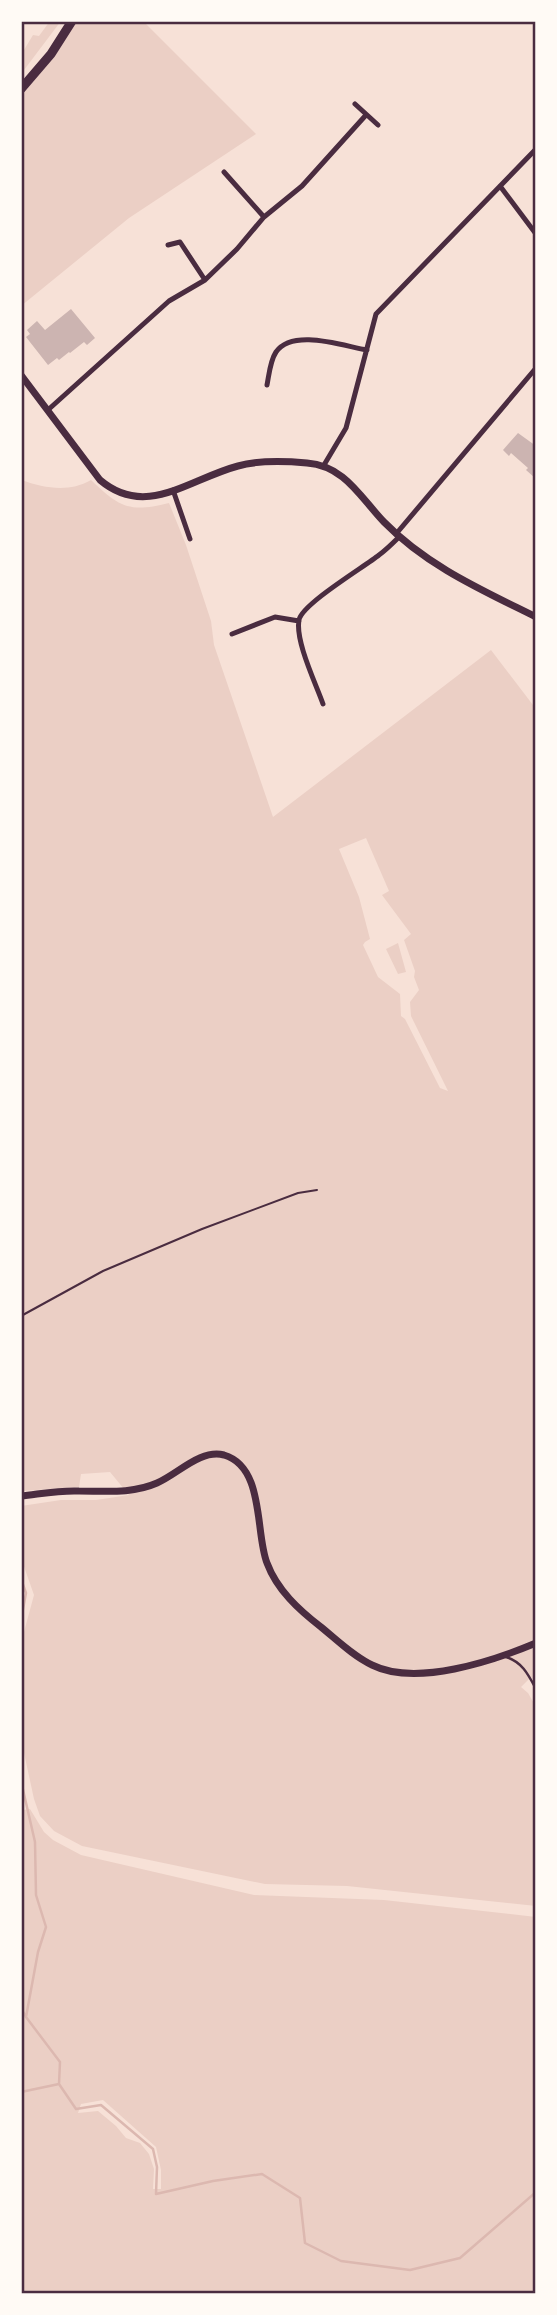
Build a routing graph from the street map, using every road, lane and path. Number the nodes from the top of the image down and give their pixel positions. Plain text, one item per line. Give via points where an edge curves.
1 (72, 21) edge
2 (21, 89) edge
3 (355, 104) dead end
4 (366, 115) junction
5 (378, 125) dead end
6 (536, 149) edge
7 (224, 172) dead end
8 (500, 186) junction
9 (264, 217) junction
10 (536, 234) edge
11 (182, 235) dead end
12 (180, 242) junction
13 (168, 245) dead end
14 (205, 280) junction
15 (367, 350) junction
16 (536, 368) edge
17 (21, 375) edge
18 (267, 385) dead end
19 (49, 409) junction
20 (324, 465) junction
21 (173, 490) junction
22 (397, 535) junction
23 (190, 539) dead end
24 (536, 617) edge
25 (299, 621) junction
26 (232, 634) dead end
27 (323, 704) dead end
28 (317, 1190) dead end
29 (21, 1316) edge
30 (21, 1496) edge
31 (536, 1643) edge
32 (499, 1655) junction
33 (536, 1689) edge

1 - 2 main road
3 - 4 street
4 - 5 street
4 - 9 street via 302,186
6 - 8 street
7 - 9 street
8 - 10 street
8 - 15 street via 376,314
9 - 14 street
11 - 12 street
12 - 13 street
12 - 14 street
14 - 19 street via 169,301
15 - 18 street via 303,339 289,341 276,352
15 - 20 street via 346,428
16 - 22 street
17 - 19 street
19 - 21 street via 100,480 114,492 139,498
20 - 21 street via 240,465
20 - 22 street via 352,484
21 - 23 street
22 - 24 street via 442,570
22 - 25 street via 380,555 312,604
25 - 26 street via 275,617
25 - 27 street
28 - 29 path via 202,1228 103,1271
30 - 32 street via 132,1491 158,1483 202,1457 225,1455 250,1481 272,1576 309,1618 350,1651 397,1674 452,1669
31 - 32 street
32 - 33 lane via 524,1668

